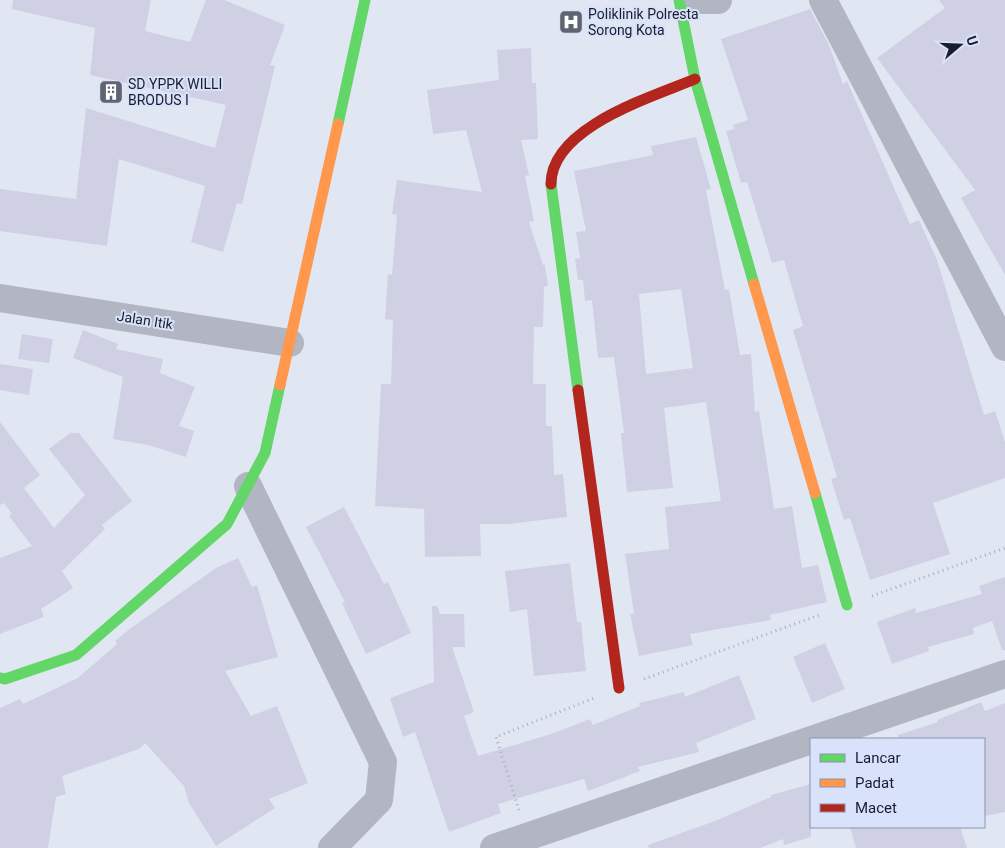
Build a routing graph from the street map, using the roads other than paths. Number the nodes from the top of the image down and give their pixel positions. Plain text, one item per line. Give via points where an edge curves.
1 (365, 0) edge
2 (679, 0) edge
3 (689, 0) edge
4 (718, 0) edge
5 (823, 0) edge
6 (695, 80) junction
7 (0, 298) edge
8 (290, 343) junction
9 (1005, 348) edge
10 (248, 486) junction
11 (847, 604) road end
12 (1005, 674) edge
13 (0, 678) edge
14 (619, 688) road end
15 (816, 738) edge
16 (810, 740) edge
17 (332, 848) edge
18 (494, 848) edge

1 - 8 street
2 - 6 street
3 - 4 street
5 - 9 street
6 - 11 street
6 - 14 street via 591,125 569,143 552,173 555,225
7 - 8 street, Jalan Itik
8 - 10 street via 265,453
10 - 13 street via 227,524 76,654
10 - 17 street via 383,762 380,800
12 - 15 street
16 - 18 street

